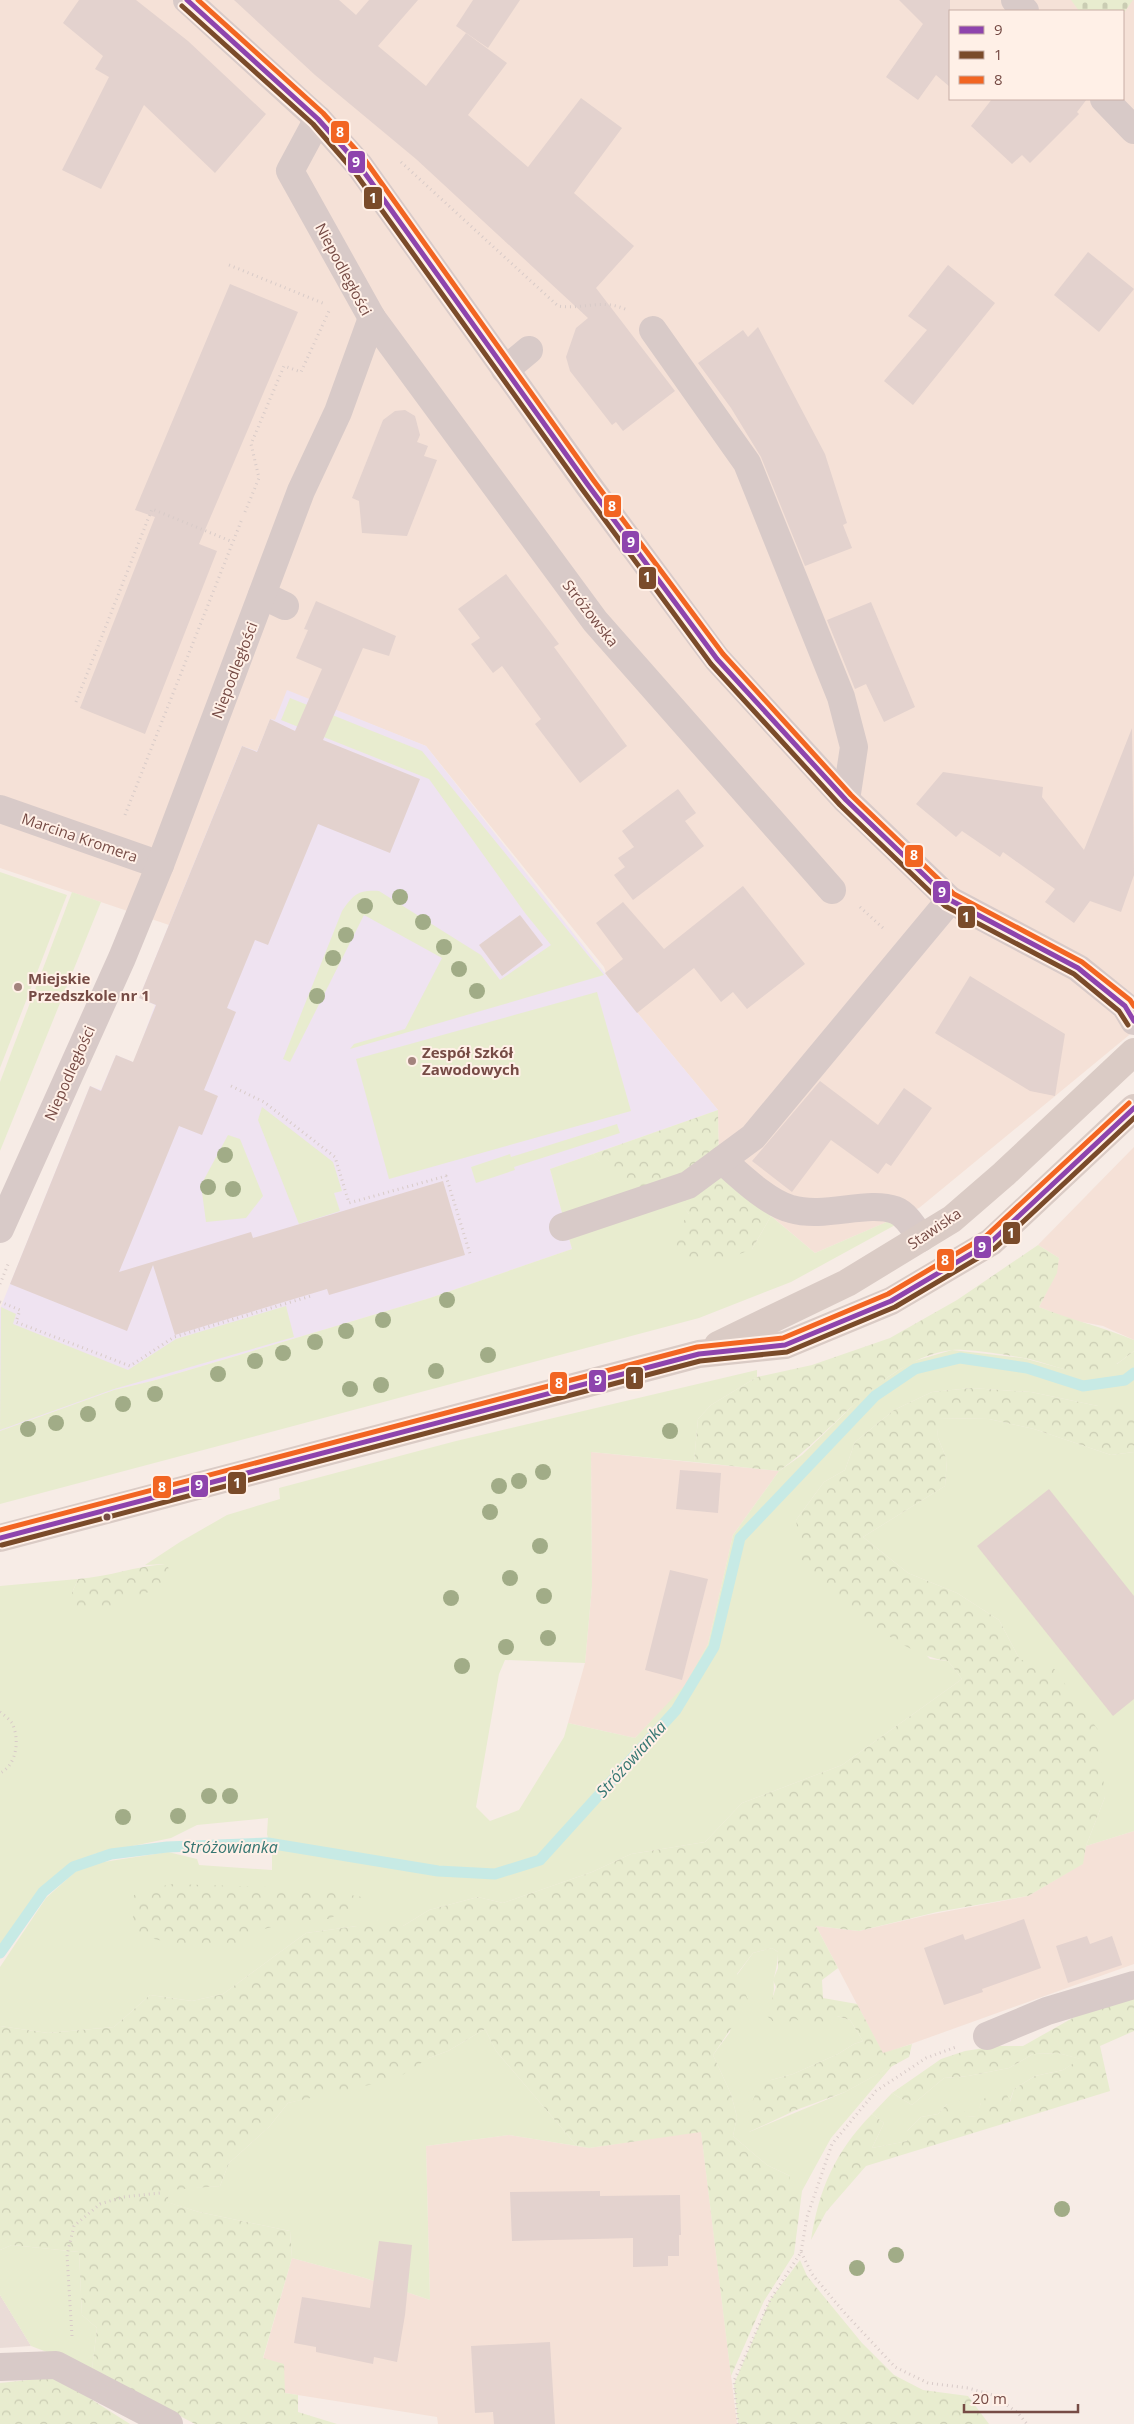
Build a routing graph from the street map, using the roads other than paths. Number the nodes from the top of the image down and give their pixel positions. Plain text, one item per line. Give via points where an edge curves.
1 (187, 0) edge
2 (1015, 0) edge
3 (1024, 10) edge
4 (1105, 100) edge
5 (318, 119) junction
6 (1134, 130) edge
7 (372, 318) junction
8 (653, 330) dead end
9 (529, 350) dead end
10 (505, 370) junction
11 (846, 800) junction
12 (0, 809) edge
13 (160, 865) junction
14 (832, 890) dead end
15 (950, 900) junction
16 (1134, 1021) edge
17 (1134, 1052) edge
18 (1134, 1108) edge
19 (722, 1160) junction
20 (563, 1227) dead end
21 (0, 1229) edge
22 (921, 1238) junction
23 (699, 1354) junction
24 (0, 1538) edge
25 (1134, 1986) edge
26 (987, 2036) road end
27 (0, 2367) edge
28 (169, 2424) edge

1 - 5 street
2 - 3 street
4 - 6 street
5 - 7 street, Niepodległości via 290,171
5 - 10 street via 359,165
7 - 13 street, Niepodległości via 338,412 302,491 274,600
7 - 14 street, Stróżowska via 594,621
8 - 11 street via 747,462 840,697 854,747
9 - 10 street
10 - 11 street via 718,659
11 - 15 street
12 - 13 street, Marcina Kromera
13 - 21 street, Niepodległości via 122,958
15 - 16 street via 1078,968 1126,1006
15 - 19 street via 753,1137
17 - 22 main road, Stawiska via 1004,1174 952,1219
18 - 23 main road, Stawiska via 991,1242 891,1301 785,1345
19 - 20 street via 688,1185
19 - 22 street via 751,1186 790,1209 817,1214 879,1208 896,1210 906,1217
22 - 23 main road, Stawiska via 847,1283
23 - 24 main road, Stawiska
25 - 26 street via 1047,2011
27 - 28 street via 56,2365

